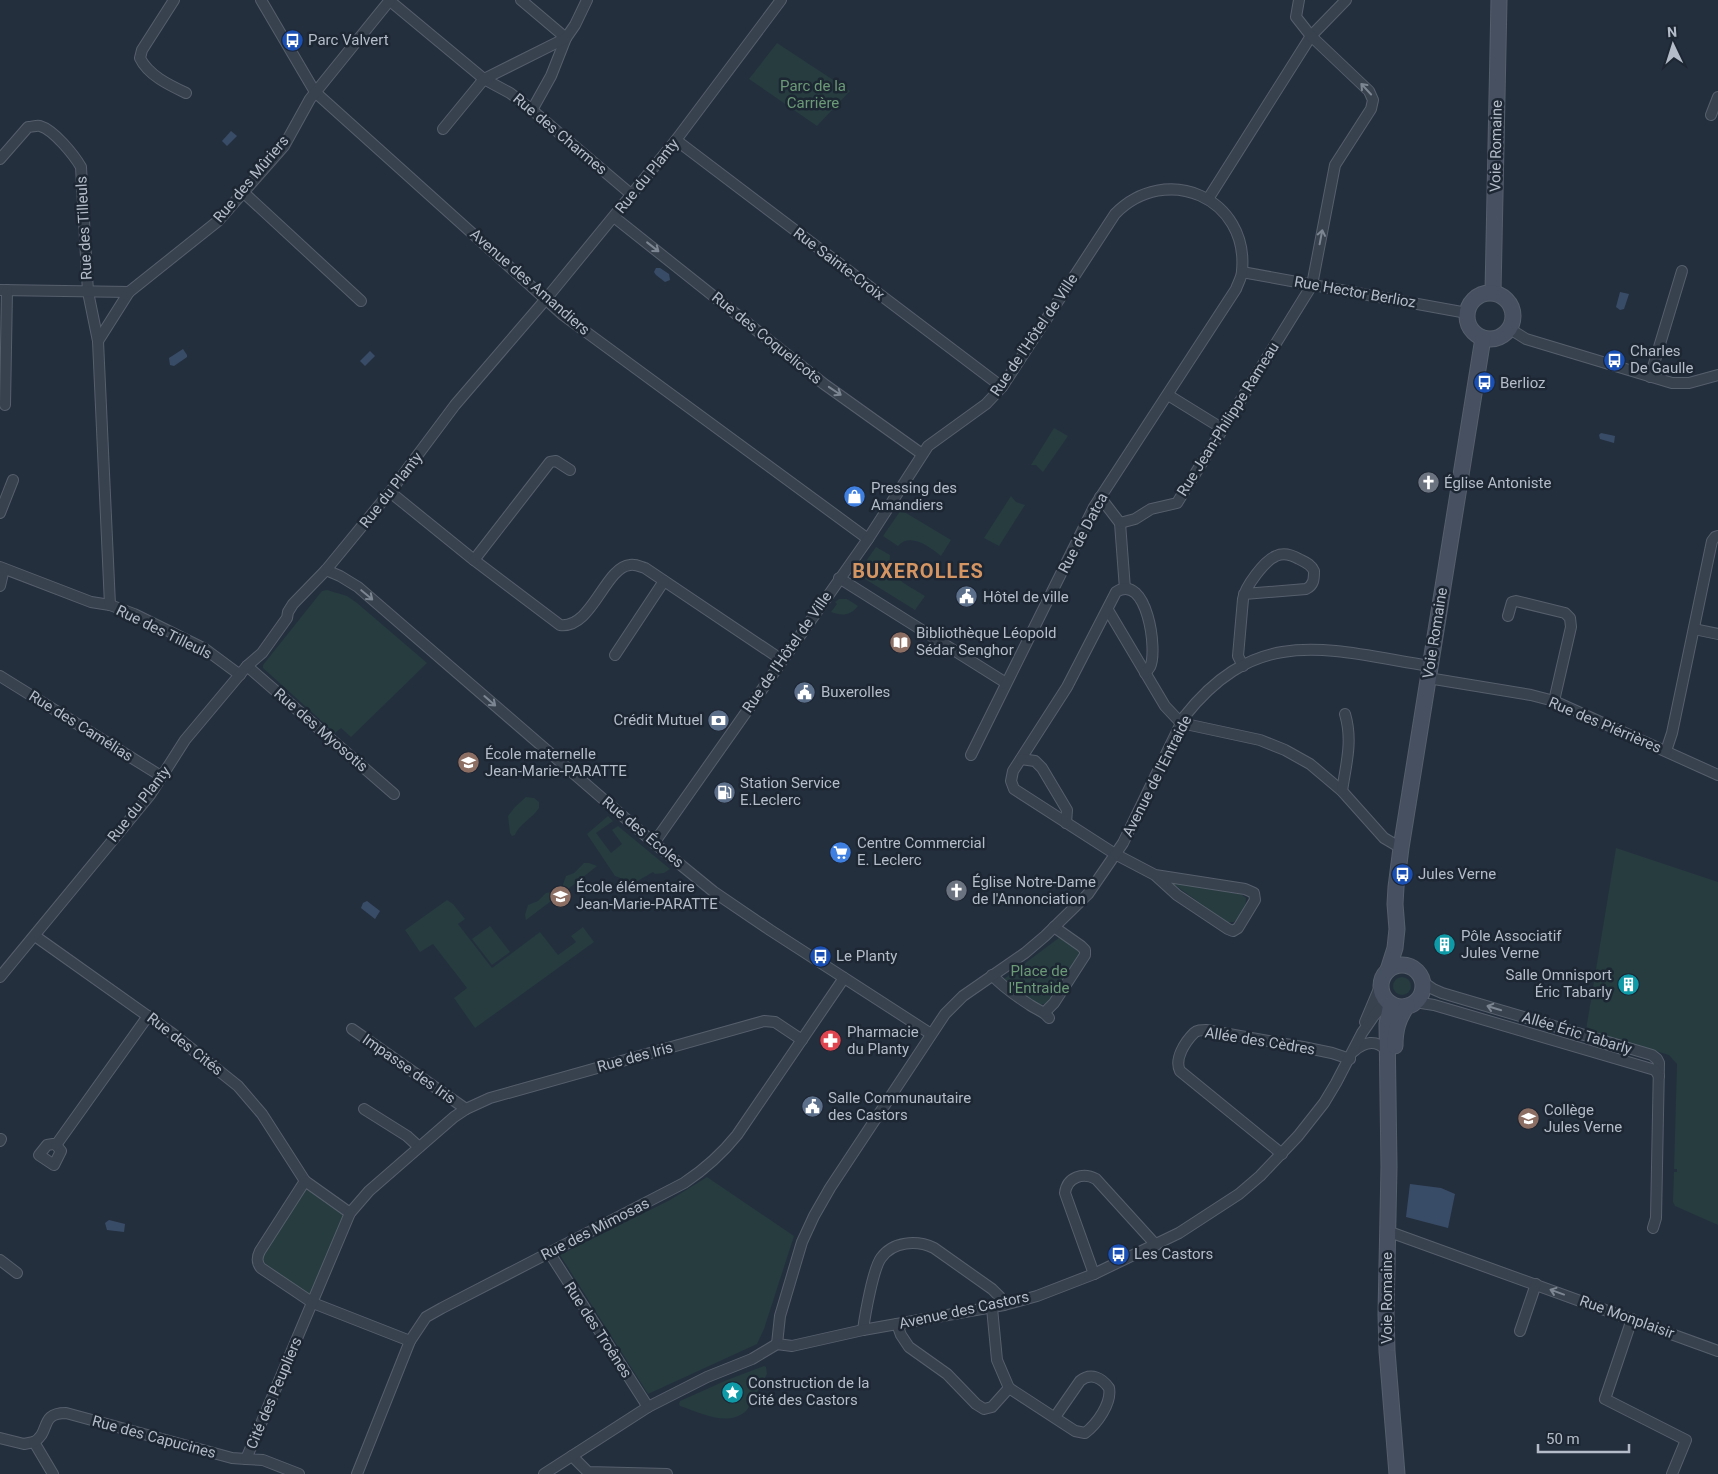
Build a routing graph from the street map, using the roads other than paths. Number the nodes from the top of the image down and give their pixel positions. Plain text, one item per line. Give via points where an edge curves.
1 (174, 0) edge
2 (261, 0) edge
3 (390, 0) edge
4 (522, 0) edge
5 (587, 0) edge
6 (781, 0) edge
7 (1299, 0) edge
8 (1346, 0) edge
9 (1499, 0) edge
10 (1311, 36) junction
11 (566, 38) junction
12 (484, 80) junction
13 (315, 92) junction
14 (186, 93) dead end
15 (1718, 97) edge
16 (532, 110) junction
17 (1711, 115) dead end
18 (443, 129) dead end
19 (676, 140) junction
20 (0, 159) edge
21 (243, 192) junction
22 (632, 195) junction
23 (1208, 199) junction
24 (614, 217) junction
25 (1682, 271) dead end
26 (1242, 272) junction
27 (1312, 284) junction
28 (4, 290) edge
29 (88, 292) junction
30 (129, 292) junction
31 (1492, 292) junction
32 (546, 299) junction
33 (361, 301) dead end
34 (1467, 313) junction
35 (1216, 322) joint
36 (1510, 328) junction
37 (1483, 338) junction
38 (98, 341) junction
39 (1718, 375) edge
40 (1650, 377) junction
41 (1002, 387) junction
42 (1168, 395) junction
43 (5, 405) dead end
44 (1222, 429) junction
45 (922, 454) junction
46 (570, 470) dead end
47 (13, 480) dead end
48 (390, 492) junction
49 (1100, 498) junction
50 (0, 513) edge
51 (1120, 523) junction
52 (1718, 536) edge
53 (868, 539) junction
54 (474, 560) junction
55 (2, 568) edge
56 (326, 570) junction
57 (839, 578) junction
58 (664, 581) junction
59 (0, 586) edge
60 (1125, 588) junction
61 (1244, 594) junction
62 (110, 605) junction
63 (1108, 610) junction
64 (1508, 616) dead end
65 (1694, 629) junction
66 (1718, 634) edge
67 (615, 655) dead end
68 (782, 660) junction
69 (247, 666) junction
70 (1243, 666) junction
71 (1429, 672) junction
72 (1145, 673) junction
73 (240, 675) junction
74 (0, 676) edge
75 (1006, 683) junction
76 (1554, 701) junction
77 (1345, 714) dead end
78 (1181, 723) junction
79 (1666, 751) junction
80 (971, 755) dead end
81 (1021, 759) junction
82 (1718, 775) edge
83 (161, 776) junction
84 (1342, 791) junction
85 (394, 794) dead end
86 (1066, 823) junction
87 (654, 843) junction
88 (1401, 848) junction
89 (1115, 854) junction
90 (1155, 875) junction
91 (1054, 927) junction
92 (1397, 929) junction
93 (35, 936) junction
94 (1414, 969) junction
95 (992, 975) junction
96 (0, 977) edge
97 (1384, 977) junction
98 (844, 978) junction
99 (1423, 982) junction
100 (1390, 1003) junction
101 (1411, 1004) junction
102 (148, 1016) junction
103 (352, 1030) dead end
104 (1362, 1033) junction
105 (930, 1034) junction
106 (802, 1040) junction
107 (1386, 1050) junction
108 (1351, 1056) junction
109 (1659, 1076) junction
110 (364, 1109) dead end
111 (466, 1109) junction
112 (1388, 1122) junction
113 (56, 1145) dead end
114 (419, 1147) junction
115 (1282, 1154) junction
116 (305, 1181) junction
117 (350, 1213) junction
118 (1653, 1228) dead end
119 (1387, 1231) junction
120 (1156, 1245) junction
121 (549, 1252) junction
122 (0, 1260) edge
123 (17, 1273) dead end
124 (1094, 1274) junction
125 (1536, 1284) junction
126 (312, 1302) junction
127 (1004, 1305) junction
128 (992, 1308) junction
129 (1632, 1319) junction
130 (897, 1324) junction
131 (863, 1330) junction
132 (1520, 1331) dead end
133 (410, 1341) junction
134 (777, 1344) junction
135 (1718, 1350) edge
136 (1009, 1388) junction
137 (648, 1407) junction
138 (1055, 1417) junction
139 (0, 1438) edge
140 (34, 1442) junction
141 (572, 1456) junction
142 (246, 1459) junction
143 (53, 1474) edge
144 (299, 1474) edge
145 (357, 1474) edge
146 (544, 1474) edge
147 (667, 1474) edge
148 (1397, 1474) edge
149 (1672, 1474) edge

1 - 14 street via 140,58 164,82
2 - 13 street, Avenue des Amandiers
3 - 12 street, Rue des Charmes
3 - 13 street, Rue des Mûriers
4 - 11 street
5 - 11 street
6 - 19 street, Rue du Planty
7 - 10 street via 1296,17
8 - 10 street
9 - 31 street, Voie Romaine
10 - 23 street
27 -> 10 street via 1335,165 1373,104 1369,91
11 - 12 street
11 - 16 street via 551,76
12 - 16 street, Rue des Charmes via 510,93
12 - 18 street
13 - 21 street, Rue des Mûriers via 284,146
13 - 32 street, Avenue des Amandiers
15 - 17 street
16 - 22 street, Rue des Charmes
19 - 22 street, Rue du Planty
19 - 41 street, Rue Sainte-Croix
20 - 29 street, Rue des Tilleuls via 28,127 39,126 74,154 80,167
21 - 30 street, Rue des Mûriers via 213,225
21 - 33 street
22 - 24 street, Rue du Planty
23 - 26 street, Rue de l'Hôtel de Ville via 1236,232
23 - 41 street, Rue de l'Hôtel de Ville via 1195,192 1164,189 1133,199 1123,206
24 - 32 street, Rue du Planty
24 -> 45 street, Rue des Coquelicots via 824,384
25 - 40 street
26 - 27 street, Rue Hector Berlioz
26 - 35 street, Rue de l'Hôtel de Ville via 1236,289
27 - 34 street, Rue Hector Berlioz
27 - 44 street, Rue Jean-Philippe Rameau
28 - 29 street
28 - 43 street
29 - 30 street
29 - 38 street, Rue des Tilleuls
30 - 38 street, Rue des Mûriers
31 - 34 street via 1473,300
31 - 36 street via 1507,299 1511,306 1514,313
32 - 48 street, Rue du Planty via 455,404
32 - 53 street, Avenue des Amandiers via 563,315
34 - 37 street via 1470,328
35 - 42 street, Rue de Datca
36 - 37 street via 1498,338
36 - 40 street via 1526,339
37 - 71 street, Voie Romaine
38 - 62 street
39 - 40 street via 1682,384
41 - 45 street, Rue de l'Hôtel de Ville via 986,404 936,439
42 - 44 street
42 - 49 street, Rue de Datca
44 - 51 street, Rue Jean-Philippe Rameau via 1177,503 1150,509
45 - 53 street, Rue de l'Hôtel de Ville
46 - 54 street via 556,461 550,462
47 - 50 street
48 - 54 street
48 - 56 street, Rue du Planty
49 - 51 street
49 - 75 street, Rue de Datca
51 - 60 street
52 - 65 street via 1712,541
53 - 57 street, Rue de l'Hôtel de Ville
54 - 58 street via 554,621 567,626 580,620 624,566 646,568
55 - 59 street
55 - 62 street, Rue des Tilleuls via 91,602
56 - 69 street, Rue du Planty via 294,604 264,651
56 -> 87 street, Rue des Écoles via 358,587
57 - 68 street, Rue de l'Hôtel de Ville
57 - 75 street
58 - 67 street
58 - 68 street
60 - 63 street via 1116,592
60 - 72 street via 1140,597 1149,622 1152,662
61 - 61 street via 1269,560 1276,556 1292,555 1314,571 1313,583 1306,589
61 - 70 street via 1238,656
62 - 73 street, Rue des Tilleuls via 205,649
63 - 72 street
63 - 81 street via 1067,687
64 - 76 street via 1512,602 1516,601 1565,613 1570,618 1571,628
65 - 66 street
65 - 79 street
68 - 87 street, Rue de l'Hôtel de Ville
69 - 73 street, Rue du Planty
69 - 85 street, Rue des Myosotis
70 - 71 street, Avenue de l'Entraide via 1282,651 1306,649 1331,650
70 - 78 street, Avenue de l'Entraide via 1210,688
71 - 76 street, Rue des Piérrières
71 - 88 street, Voie Romaine
72 - 78 street via 1165,706
73 - 83 street, Rue du Planty via 185,740
74 - 83 street, Rue des Camélias
75 - 80 street, Rue de Datca
76 - 79 street, Rue des Piérrières
77 - 84 street via 1350,742
78 - 84 street via 1260,740 1285,750 1310,764
78 - 89 street, Avenue de l'Entraide
79 - 82 street, Rue des Piérrières
81 - 86 street via 1035,761 1042,768 1067,810
81 - 86 street via 1012,776 1014,789
83 - 93 street, Rue du Planty via 150,795
84 - 88 street via 1384,838
86 - 89 street
87 - 98 street, Rue des Écoles via 714,892
88 - 92 street, Voie Romaine via 1395,904
89 - 90 street
89 - 91 street, Avenue de l'Entraide via 1088,894
90 - 90 street via 1245,889 1254,893 1255,900 1238,928 1231,931 1177,895
91 - 95 street, Avenue de l'Entraide via 1025,953
91 - 95 street via 1082,946 1085,955 1047,1015 1017,997
92 - 94 street, Voie Romaine
92 - 97 street, Voie Romaine via 1395,948
93 - 96 street, Rue du Planty
93 - 102 street, Rue des Cités
94 - 97 street via 1400,965
94 - 99 street, Voie Romaine
95 - 105 street, Avenue de l'Entraide via 951,1007
97 - 100 street via 1382,992
97 - 104 street, Avenue des Castors
98 - 105 street, Rue des Écoles
98 - 106 street, Rue des Mimosas
99 - 101 street, Voie Romaine via 1422,993
109 -> 99 street, Allée Éric Tabarly via 1658,1061 1652,1055 1442,992
100 - 101 street via 1398,1006
100 - 104 street, Avenue des Castors via 1378,1009
100 - 107 street, Voie Romaine
101 - 109 street, Allée Éric Tabarly via 1434,1005 1655,1070
101 - 112 street, Voie Romaine via 1396,1027
102 - 113 street
102 - 116 street, Rue des Cités via 238,1086 262,1114
103 - 111 street, Impasse des Iris
104 - 108 street, Avenue des Castors
105 - 134 street, Avenue de l'Entraide via 814,1216 802,1242 780,1316
106 - 111 street, Rue des Iris via 775,1022 764,1021 538,1083
106 - 121 street, Rue des Mimosas via 737,1135 705,1169
107 - 108 street via 1378,1044 1367,1043 1358,1047
107 - 112 street, Voie Romaine
108 - 115 street, Avenue des Castors via 1324,1103
108 - 115 street, Allée des Cèdres via 1206,1030 1193,1034 1177,1063 1180,1071
109 - 118 street, Allée Éric Tabarly via 1656,1218
110 - 114 street
111 - 114 street, Cité des Peupliers
112 - 119 street, Voie Romaine
114 - 117 street, Cité des Peupliers
115 - 120 street, Avenue des Castors via 1239,1194
116 - 117 street
116 - 126 street via 257,1260 261,1268
117 - 126 street, Cité des Peupliers
119 - 125 street, Rue Monplaisir
119 - 148 street, Voie Romaine via 1387,1351
120 - 124 street, Avenue des Castors
120 - 124 street via 1096,1179 1086,1175 1075,1178 1067,1185 1066,1193
121 - 133 street, Rue des Mimosas via 434,1312 420,1324
121 - 137 street, Rue des Troênes
122 - 123 street
124 - 127 street, Avenue des Castors
129 -> 125 street, Rue Monplaisir
125 - 132 street
126 - 133 street
126 - 142 street, Cité des Peupliers
127 - 128 street, Avenue des Castors
127 - 131 street via 992,1289 934,1248 915,1242 886,1253 877,1264
128 - 130 street, Avenue des Castors
128 - 136 street via 997,1360
129 - 135 street, Rue Monplaisir
129 - 149 street via 1605,1399 1686,1440
130 - 131 street, Avenue des Castors
130 - 136 street via 909,1347 947,1374 979,1407 992,1407
131 - 134 street, Avenue des Castors via 792,1346
133 - 145 street, Rue des Mimosas
134 - 137 street via 752,1359
136 - 138 street
137 - 141 street
138 - 138 street via 1080,1433 1085,1432 1108,1401 1109,1388 1101,1379 1083,1378
139 - 140 street via 24,1444
140 - 142 street, Rue des Capucines via 41,1436 50,1417 62,1413
140 - 143 street
141 - 146 street
141 - 147 street via 588,1472
142 - 144 street, Cité des Peupliers via 263,1460

